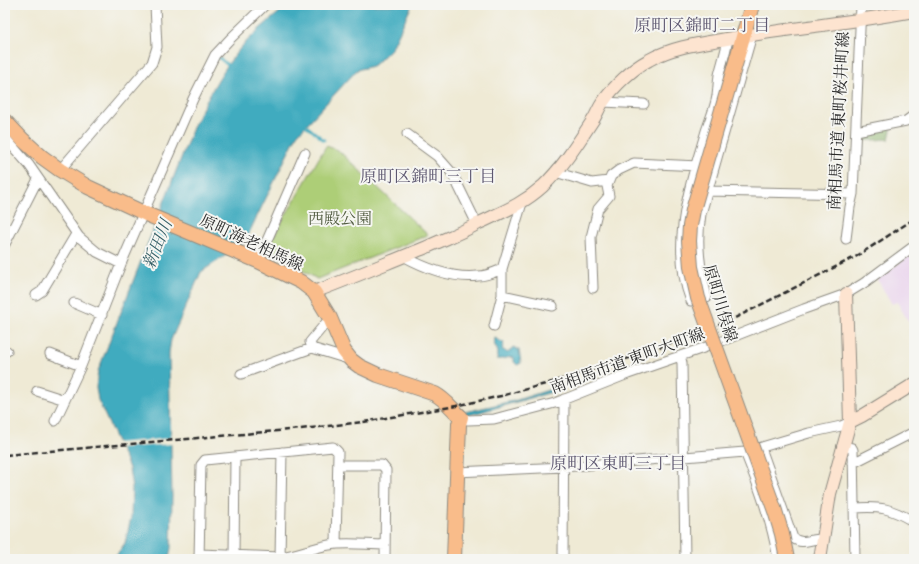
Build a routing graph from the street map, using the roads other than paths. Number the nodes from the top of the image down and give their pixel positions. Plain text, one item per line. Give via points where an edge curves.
1 (155, 5) edge
2 (265, 5) edge
3 (752, 5) edge
4 (861, 5) edge
5 (914, 11) edge
6 (860, 21) junction
7 (748, 36) junction
8 (728, 39) junction
9 (603, 102) junction
10 (644, 104) dead end
11 (914, 115) edge
12 (5, 121) edge
13 (856, 131) junction
14 (407, 134) dead end
15 (10, 139) edge
16 (305, 153) dead end
17 (698, 166) junction
18 (60, 170) junction
19 (555, 172) junction
20 (38, 178) junction
21 (609, 181) junction
22 (707, 191) junction
23 (853, 194) junction
24 (522, 203) junction
25 (144, 213) junction
26 (477, 224) junction
27 (76, 234) junction
28 (846, 239) dead end
29 (5, 244) edge
30 (914, 246) edge
31 (403, 256) junction
32 (256, 260) junction
33 (121, 264) junction
34 (502, 268) junction
35 (593, 288) dead end
36 (314, 292) junction
37 (846, 294) junction
38 (36, 295) dead end
39 (502, 295) junction
40 (74, 303) dead end
41 (553, 306) dead end
42 (102, 315) junction
43 (330, 318) junction
44 (494, 326) dead end
45 (715, 344) junction
46 (312, 348) junction
47 (50, 354) dead end
48 (680, 356) junction
49 (351, 360) junction
50 (81, 366) junction
51 (241, 374) dead end
52 (914, 384) edge
53 (37, 391) dead end
54 (564, 399) junction
55 (65, 400) junction
56 (461, 417) junction
57 (55, 421) dead end
58 (850, 422) junction
59 (914, 432) edge
60 (842, 446) junction
61 (753, 450) junction
62 (282, 452) junction
63 (235, 457) junction
64 (684, 458) junction
65 (853, 463) junction
66 (338, 465) junction
67 (564, 467) junction
68 (457, 472) junction
69 (854, 508) junction
70 (914, 522) edge
71 (823, 539) junction
72 (336, 544) junction
73 (385, 545) junction
74 (234, 556) junction
75 (199, 557) edge
76 (280, 558) junction
77 (385, 559) edge
78 (454, 559) edge
79 (563, 559) edge
80 (685, 559) edge
81 (778, 559) edge
82 (787, 559) edge
83 (820, 559) edge
84 (855, 559) edge

1 - 18 street via 157,46 152,63
2 - 25 street via 215,56 193,99
3 - 7 main road, 原町川俣線
4 - 6 street, 南相馬市道 東町桜井町線
5 - 6 street
6 - 7 street
6 - 13 street, 南相馬市道 東町桜井町線
7 - 8 street
7 - 22 street
7 - 82 main road, 原町川俣線, bridge via 736,58 693,210 689,241 691,268 698,298 775,511
8 - 9 street via 659,54 629,74
8 - 17 street via 719,75 717,96
9 - 10 street
9 - 19 street via 569,156
11 - 13 street via 906,121
12 - 15 main road, 原町海老相馬線
13 - 23 street, 南相馬市道 東町桜井町線
14 - 26 street via 437,156 452,173
15 - 18 main road, 原町海老相馬線
15 - 20 street
16 - 32 street
17 - 21 street via 634,163 619,170
17 - 22 street via 684,213 682,230 685,286 691,301 707,297 700,268 698,229
18 - 25 main road, 原町海老相馬線 via 88,187
19 - 21 street via 592,183
19 - 24 street
20 - 27 street
20 - 29 street
21 - 35 street via 609,196 598,209 591,237
22 - 23 street
23 - 28 street, 南相馬市道 東町桜井町線
24 - 26 street
24 - 34 street
25 - 32 main road, 原町海老相馬線
25 - 33 street
26 - 31 street
27 - 33 street via 91,248
27 - 38 street via 42,291
30 - 37 street, 南相馬市道 東町大町線
31 - 34 street via 416,263 460,277 480,276
31 - 36 street
32 - 36 main road, 原町海老相馬線 via 301,282
33 - 42 street
34 - 39 street
36 - 43 main road, 原町海老相馬線
37 - 45 street, 南相馬市道 東町大町線
37 - 58 street
39 - 41 street
39 - 44 street
40 - 42 street
42 - 50 street
43 - 46 street via 310,342
43 - 49 main road, 原町海老相馬線 via 344,351
45 - 48 street, 南相馬市道 東町大町線
45 - 61 street
46 - 49 street
46 - 51 street
47 - 50 street
48 - 54 street, 南相馬市道 東町大町線
48 - 64 street
49 - 56 main road, 原町海老相馬線 via 378,375 435,394
50 - 55 street
52 - 58 street
53 - 55 street
54 - 56 street, 南相馬市道 東町大町線 via 494,419 468,420
54 - 67 street
55 - 57 street
56 - 68 main road
58 - 60 street
58 - 61 street
59 - 65 street
60 - 65 street via 852,448
60 - 71 street via 830,494
61 - 64 street
61 - 71 street via 793,538 798,542
61 - 81 street
62 - 63 street
62 - 66 street via 333,447 338,452
62 - 76 street
63 - 74 street
63 - 75 street via 205,460 201,464
64 - 67 street
64 - 80 street
65 - 69 street
66 - 72 street
66 - 73 street via 382,465 386,470
67 - 68 street
67 - 79 street
68 - 78 main road
69 - 70 street via 874,507 898,513
69 - 84 street
71 - 83 street
72 - 73 street
72 - 76 street
73 - 77 street
74 - 75 street
74 - 76 street

